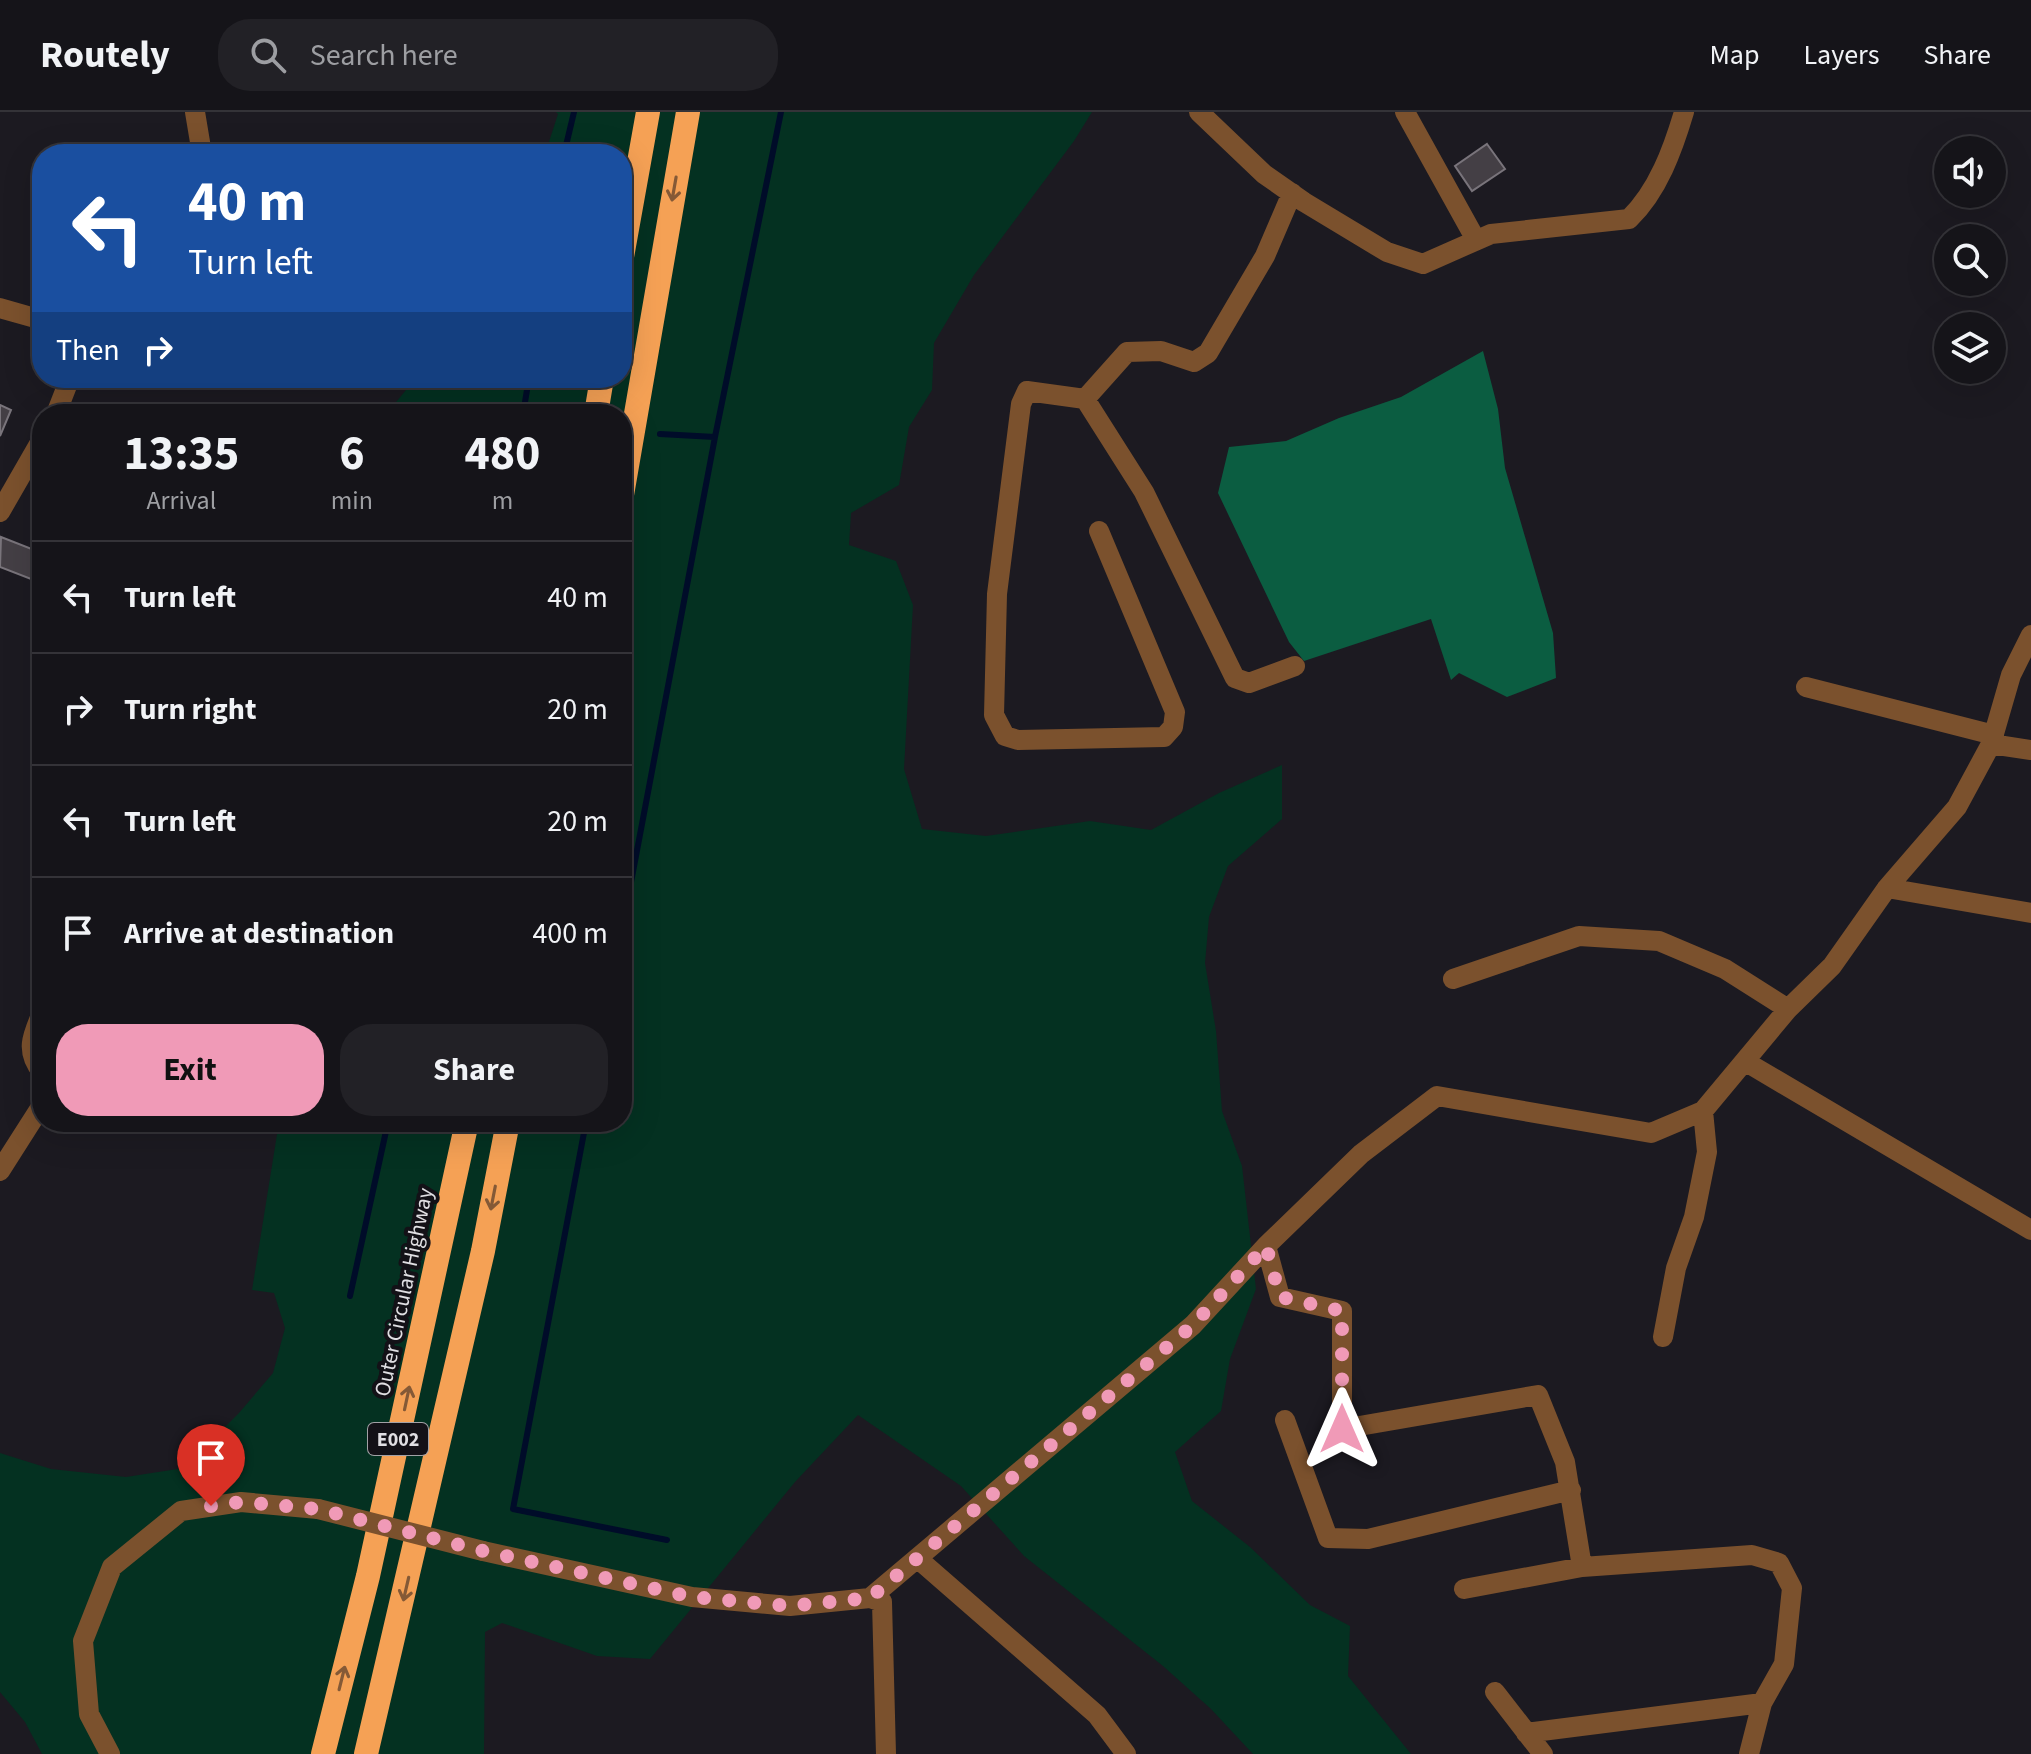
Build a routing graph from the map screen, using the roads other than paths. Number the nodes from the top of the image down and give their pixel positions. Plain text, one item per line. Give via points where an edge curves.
1 (195, 112) edge
2 (648, 112) edge
3 (688, 112) edge
4 (1199, 112) edge
5 (1405, 112) edge
6 (1684, 112) edge
7 (200, 144) edge
8 (1292, 193) junction
9 (632, 201) edge
10 (1476, 240) junction
11 (0, 308) edge
12 (32, 317) edge
13 (1085, 399) junction
14 (632, 437) edge
15 (32, 456) edge
16 (0, 512) edge
17 (1099, 531) dead end
18 (2031, 635) edge
19 (1295, 666) dead end
20 (1806, 687) dead end
21 (1993, 739) junction
22 (2031, 750) edge
23 (1887, 888) junction
24 (2031, 913) edge
25 (1453, 979) dead end
26 (1788, 1009) junction
27 (1746, 1062) junction
28 (1703, 1111) junction
29 (32, 1121) edge
30 (465, 1132) edge
31 (506, 1132) edge
32 (0, 1171) edge
33 (2031, 1230) edge
34 (1266, 1246) junction
35 (1663, 1337) dead end
36 (1285, 1420) dead end
37 (1571, 1490) junction
38 (917, 1558) junction
39 (1582, 1567) junction
40 (1464, 1589) dead end
41 (870, 1598) junction
42 (1495, 1692) dead end
43 (1762, 1703) junction
44 (1526, 1733) junction
45 (110, 1754) edge
46 (323, 1754) edge
47 (366, 1754) edge
48 (886, 1754) edge
49 (1126, 1754) edge
50 (1543, 1754) edge
51 (1749, 1754) edge

1 - 7 street
2 - 9 highway
3 -> 14 highway
4 - 8 street via 1264,174
5 - 10 street
6 - 10 street via 1656,181 1629,219
8 - 10 street via 1387,252 1423,264
8 - 13 street via 1265,256 1208,353 1194,362 1161,351 1127,352
11 - 12 street
13 - 17 street via 1027,391 1021,404 997,594 994,715 1005,736 1164,737 1173,727 1175,712
13 - 19 street via 1144,492 1235,678 1249,683
15 - 16 street
18 - 21 street via 2011,675
20 - 21 street
21 - 22 street
21 - 23 street via 1957,807
23 - 24 street
23 - 26 street via 1832,966
25 - 26 street via 1579,936 1659,941 1725,969
26 - 27 street
27 - 28 street
27 - 33 street
28 - 34 street via 1651,1133 1437,1096 1361,1154
28 - 35 street via 1707,1152
29 - 32 street
46 -> 30 highway, Outer Circular Highway / E002 via 368,1576
31 -> 47 highway, E002
34 - 37 street via 1280,1297 1342,1311 1342,1429 1538,1395
34 - 38 street via 1193,1325
36 - 37 street via 1328,1538 1368,1539
37 - 39 street
38 - 41 street
38 - 49 street via 1097,1715
39 - 40 street
39 - 43 street via 1752,1555 1779,1563 1792,1588 1784,1664
41 - 45 street, bridge via 790,1606 692,1597 318,1509 241,1502 181,1511 112,1567 83,1641 89,1714
41 - 48 street via 882,1602
42 - 44 street
43 - 44 street
43 - 51 street
44 - 50 street

